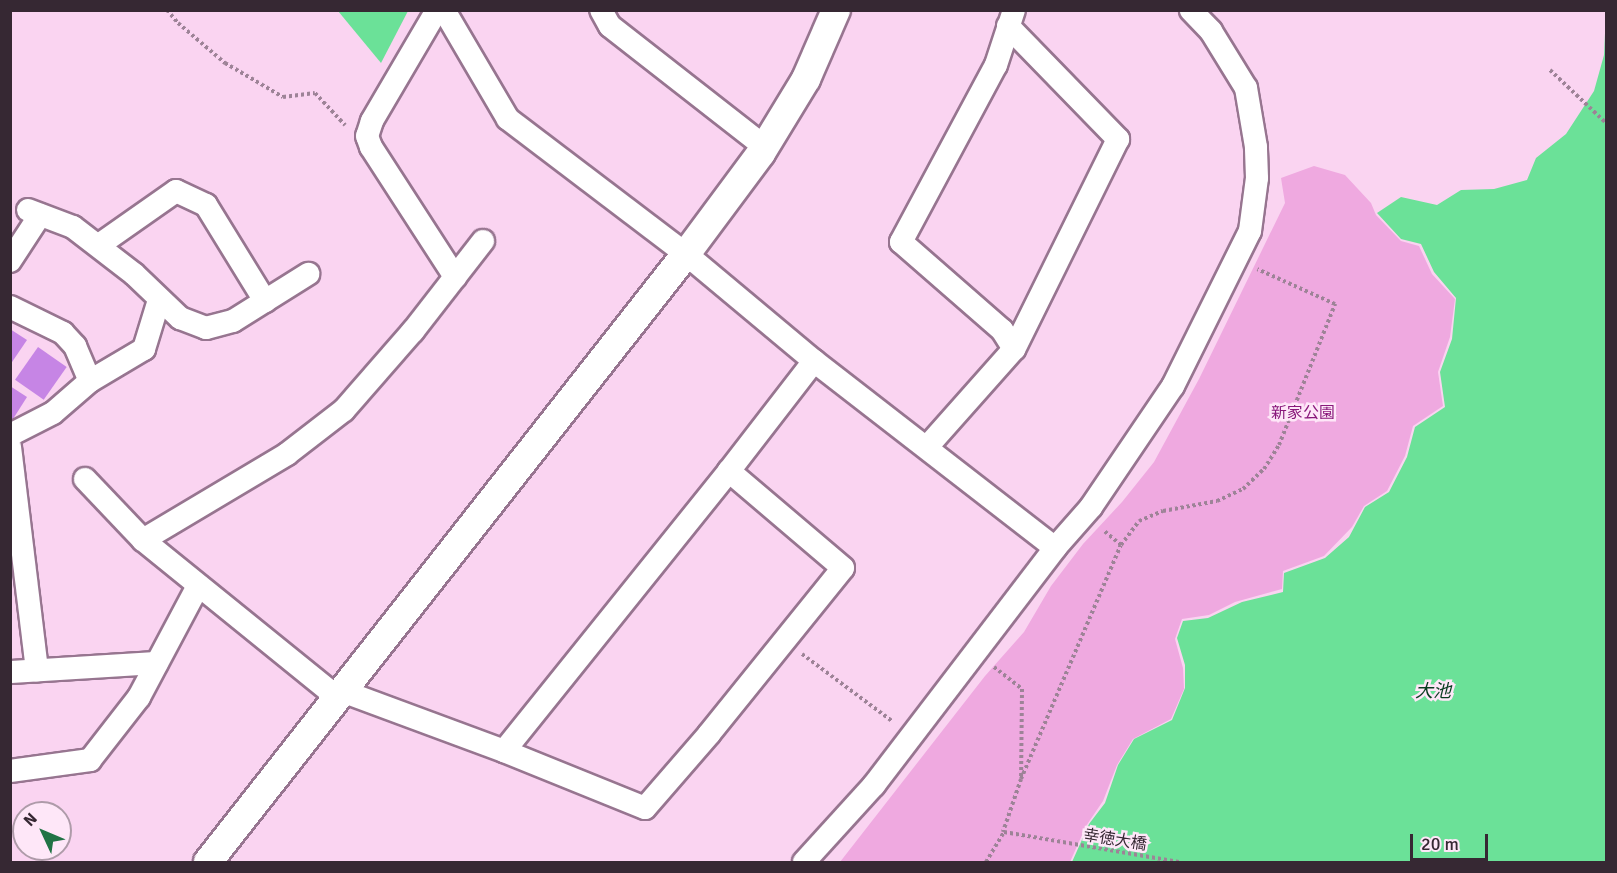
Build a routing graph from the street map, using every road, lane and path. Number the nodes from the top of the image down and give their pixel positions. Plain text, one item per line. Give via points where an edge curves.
1 (167, 10) edge
2 (437, 10) edge
3 (444, 10) edge
4 (601, 10) edge
5 (836, 10) edge
6 (1191, 10) edge
7 (1011, 18) edge
8 (1550, 70) dead end
9 (1606, 123) edge
10 (368, 136) junction
11 (765, 147) junction
12 (483, 241) dead end
13 (99, 245) junction
14 (686, 254) junction
15 (1236, 259) junction
16 (10, 261) edge
17 (308, 274) dead end
18 (455, 277) junction
19 (159, 300) junction
20 (265, 301) junction
21 (10, 307) edge
22 (1014, 349) junction
23 (814, 361) junction
24 (90, 381) junction
25 (10, 435) edge
26 (10, 447) edge
27 (927, 447) junction
28 (729, 471) junction
29 (85, 479) dead end
30 (1085, 515) junction
31 (143, 540) junction
32 (1121, 545) junction
33 (1055, 548) junction
34 (198, 586) junction
35 (784, 641) junction
36 (974, 651) junction
37 (157, 663) junction
38 (37, 670) junction
39 (10, 672) edge
40 (340, 694) junction
41 (911, 735) junction
42 (504, 751) junction
43 (10, 771) edge
44 (1021, 779) junction
45 (1003, 833) junction
46 (208, 862) edge
47 (804, 862) edge
48 (986, 862) edge
49 (1180, 862) edge

1 - 10 path via 217,56 250,78 283,97 315,93 348,128
2 - 10 street via 372,122
3 - 14 street via 508,118
4 - 11 street via 610,26
5 - 11 street via 806,79
6 - 15 street via 1211,31 1246,88 1257,178 1250,231
7 - 22 street via 1118,139
7 - 22 street via 996,65 901,242 1002,330
8 - 9 path
10 - 18 street via 371,147
11 - 14 street
12 - 18 street
13 - 16 street via 73,227 34,213
13 - 19 street
13 - 20 street via 176,191 206,205
14 - 23 street
14 - 40 street
15 - 30 street via 1173,386
15 - 32 path via 1335,304 1284,435 1264,469 1243,489 1217,501 1163,511 1139,521
17 - 20 street
18 - 31 street via 344,410 287,454
19 - 20 street via 180,318 206,328 233,321
19 - 24 street via 144,349
21 - 24 street via 63,333 75,345
22 - 27 street
23 - 27 street
23 - 28 street
24 - 25 street via 53,413
26 - 38 street
27 - 33 street
28 - 35 street via 843,568
28 - 42 street
29 - 31 street
30 - 32 path
30 - 33 street
31 - 34 street
32 - 44 path
33 - 36 street
34 - 37 street
34 - 40 street
35 - 41 path
35 - 42 street via 645,808
36 - 41 street
36 - 44 path via 1022,689
37 - 38 street
37 - 43 street via 139,697 90,760
38 - 39 street
40 - 42 street
40 - 46 street
41 - 47 street via 874,785
44 - 45 path
45 - 48 path
45 - 49 path, 幸徳大橋

